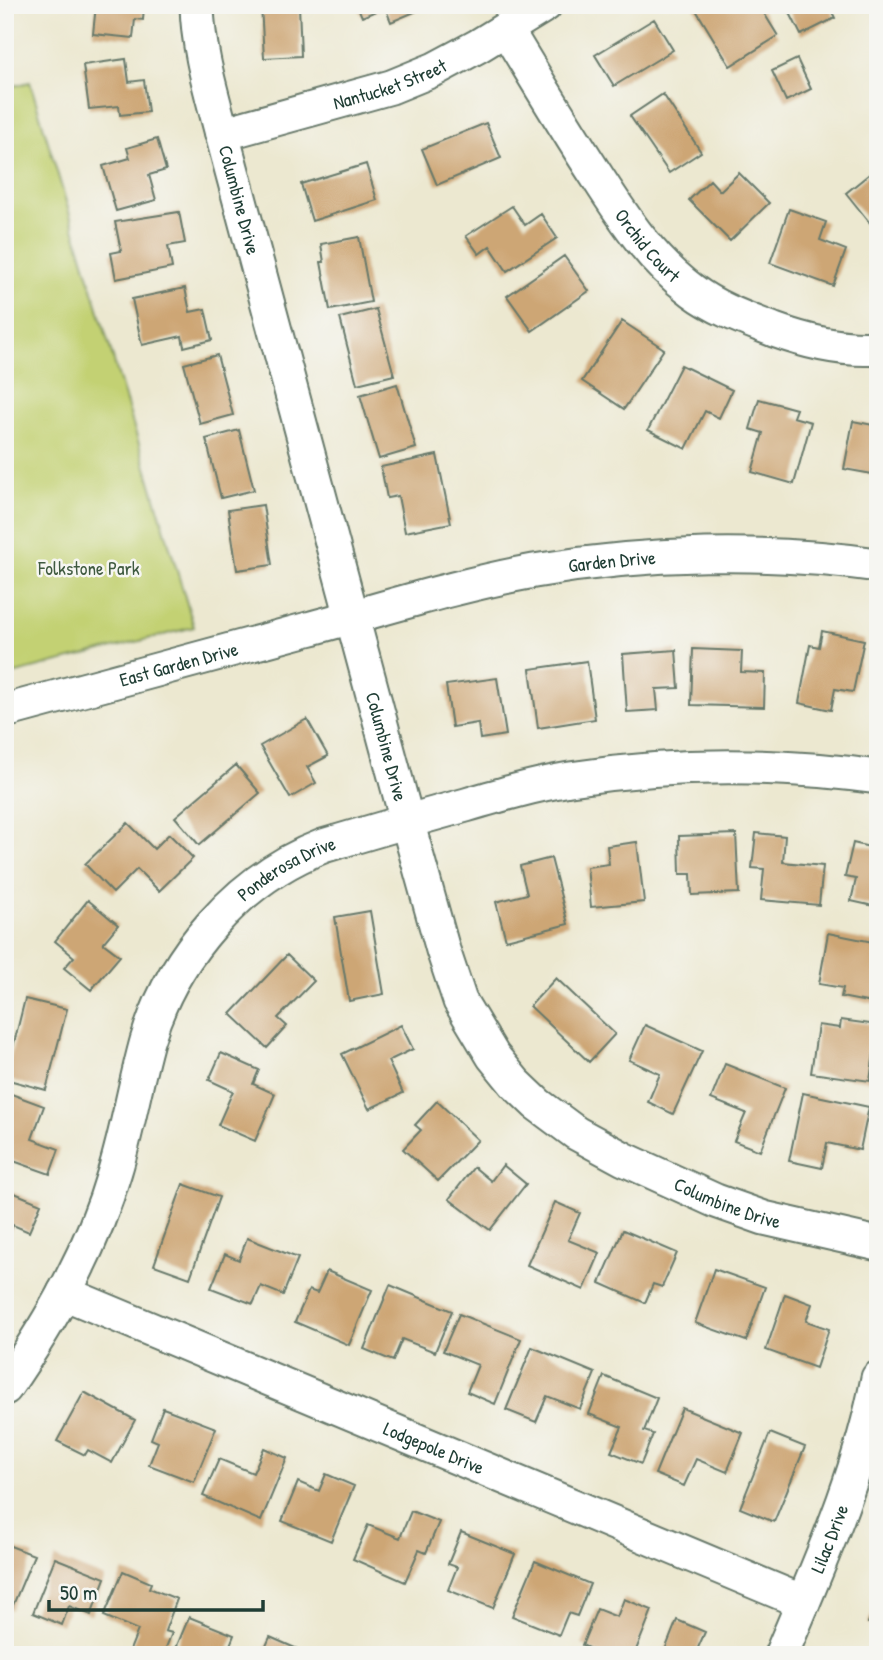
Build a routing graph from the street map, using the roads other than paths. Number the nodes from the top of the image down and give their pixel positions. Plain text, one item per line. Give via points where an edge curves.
1 (198, 5) edge
2 (545, 5) edge
3 (506, 29) junction
4 (222, 134) junction
5 (878, 348) edge
6 (878, 565) edge
7 (352, 617) junction
8 (5, 711) edge
9 (878, 777) edge
10 (407, 821) junction
11 (878, 1244) edge
12 (64, 1293) junction
13 (878, 1378) edge
14 (5, 1388) edge
15 (803, 1602) junction
16 (781, 1655) edge

1 - 4 street, Columbine Drive via 204,64
2 - 3 street, Nantucket Street
3 - 4 street, Nantucket Street via 435,69 391,87
3 - 5 street, Orchid Court via 629,226 674,275 713,304 794,337 846,348
4 - 7 street, Columbine Drive
6 - 7 street, Garden Drive via 778,555 600,562 521,574
7 - 8 street, East Garden Drive
7 - 10 street, Columbine Drive
9 - 10 street, Ponderosa Drive via 830,770 724,766 642,770 529,787
10 - 11 street, Columbine Drive via 460,1001 493,1056 537,1104 624,1159 716,1201 764,1218
10 - 12 street, Ponderosa Drive via 314,849 275,870 195,944 175,974 148,1039 115,1171 83,1258
12 - 14 street, Ponderosa Drive
12 - 15 street, Lodgepole Drive
13 - 15 street, Lilac Drive via 858,1462
15 - 16 street, Lilac Drive

